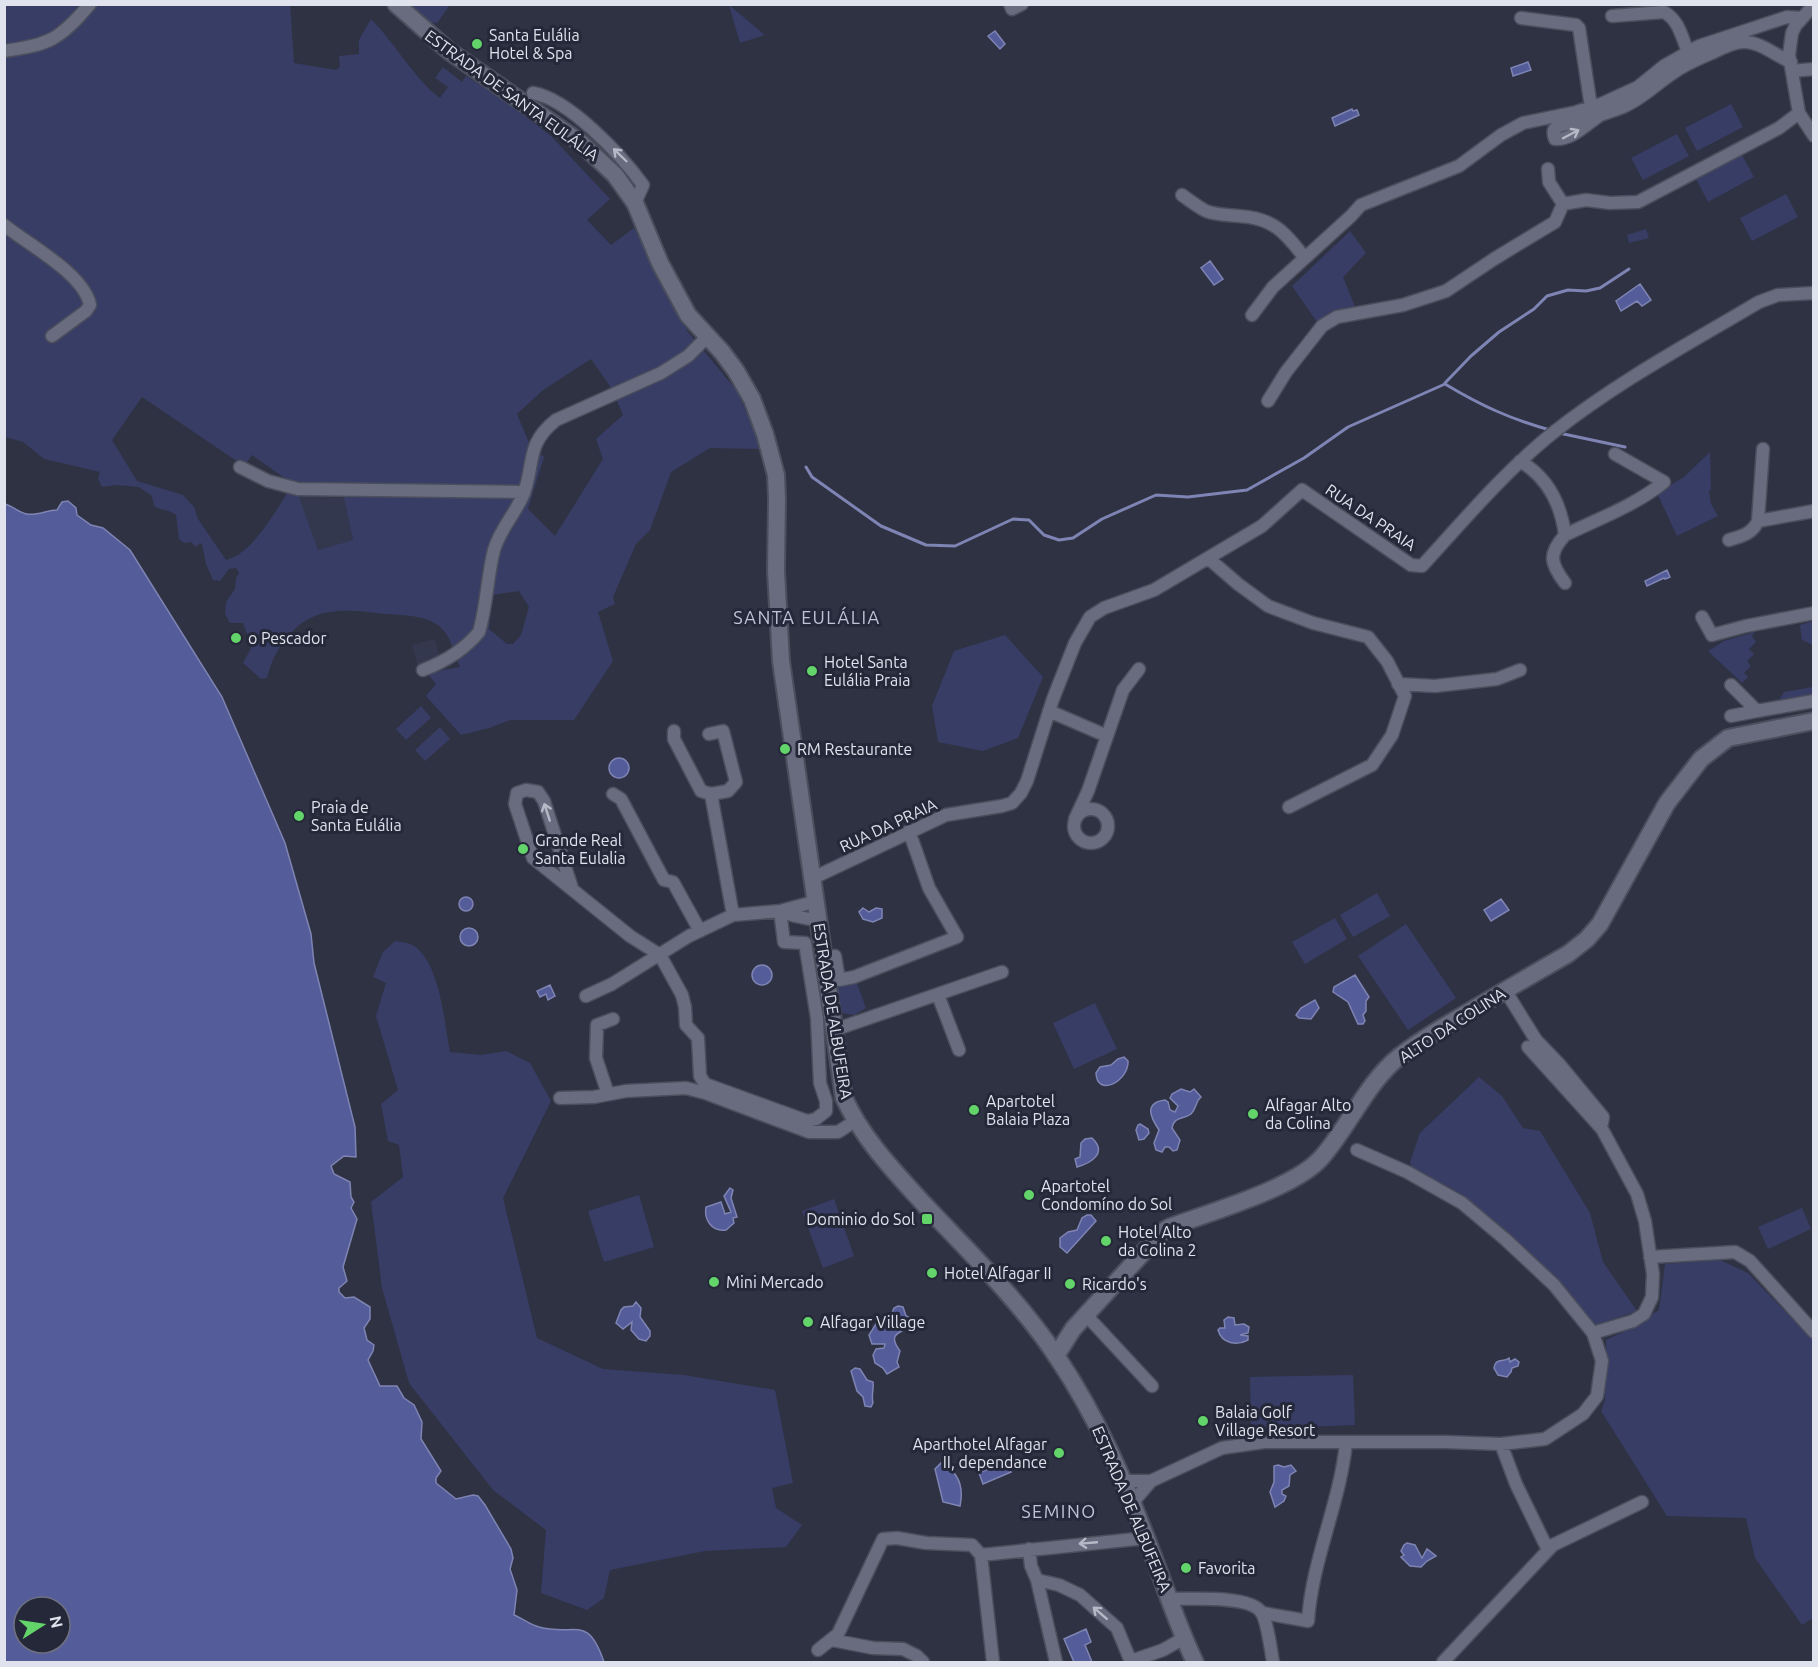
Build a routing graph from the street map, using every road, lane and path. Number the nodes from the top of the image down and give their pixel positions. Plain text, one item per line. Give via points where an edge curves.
1 (90, 4) edge
2 (396, 4) edge
3 (1010, 4) edge
4 (1022, 4) edge
5 (1814, 5) edge
6 (1657, 8) edge
7 (1814, 9) edge
8 (1612, 16) dead end
9 (1521, 18) dead end
10 (1802, 18) junction
11 (4, 51) edge
12 (1688, 52) junction
13 (1791, 66) junction
14 (1814, 69) edge
15 (533, 93) dead end
16 (1595, 111) junction
17 (1799, 113) junction
18 (1814, 136) edge
19 (1548, 169) dead end
20 (1182, 195) dead end
21 (634, 203) junction
22 (1563, 204) junction
23 (4, 225) edge
24 (1304, 257) junction
25 (1814, 293) edge
26 (1252, 315) dead end
27 (52, 336) dead end
28 (707, 338) junction
29 (736, 371) joint
30 (1268, 401) dead end
31 (1763, 449) dead end
32 (1615, 454) dead end
33 (1520, 461) junction
34 (240, 467) dead end
35 (524, 492) junction
36 (1814, 511) edge
37 (1758, 521) junction
38 (1565, 535) junction
39 (1729, 540) dead end
40 (1208, 558) junction
41 (1565, 583) dead end
42 (1814, 613) edge
43 (1702, 617) dead end
44 (1139, 669) dead end
45 (423, 670) dead end
46 (1520, 670) dead end
47 (1398, 684) junction
48 (1731, 685) dead end
49 (1814, 701) edge
50 (1049, 711) junction
51 (1757, 711) junction
52 (1731, 716) dead end
53 (1814, 721) edge
54 (674, 731) dead end
55 (709, 734) dead end
56 (1107, 736) junction
57 (1088, 791) junction
58 (613, 794) dead end
59 (711, 794) junction
60 (1289, 807) dead end
61 (1095, 809) junction
62 (1075, 819) junction
63 (909, 831) junction
64 (813, 878) junction
65 (572, 888) junction
66 (817, 901) junction
67 (780, 911) junction
68 (733, 915) junction
69 (819, 921) junction
70 (694, 934) junction
71 (649, 947) junction
72 (660, 955) junction
73 (835, 956) dead end
74 (646, 963) junction
75 (1002, 972) dead end
76 (1505, 990) junction
77 (938, 995) junction
78 (586, 996) dead end
79 (613, 1019) dead end
80 (834, 1030) junction
81 (1528, 1047) dead end
82 (959, 1050) dead end
83 (608, 1094) junction
84 (560, 1098) dead end
85 (855, 1121) junction
86 (1602, 1129) junction
87 (1357, 1150) dead end
88 (1650, 1257) junction
89 (1086, 1315) junction
90 (1072, 1329) junction
91 (1038, 1330) junction
92 (1814, 1332) edge
93 (1593, 1333) junction
94 (1056, 1356) junction
95 (1152, 1386) dead end
96 (1346, 1443) junction
97 (1501, 1444) junction
98 (1123, 1481) junction
99 (1151, 1481) junction
100 (1133, 1502) junction
101 (1642, 1502) dead end
102 (1146, 1538) junction
103 (1029, 1549) junction
104 (1548, 1550) junction
105 (981, 1556) junction
106 (1037, 1580) junction
107 (1169, 1599) junction
108 (1263, 1613) junction
109 (1184, 1638) junction
110 (832, 1640) junction
111 (818, 1650) dead end
112 (924, 1662) edge
113 (993, 1662) edge
114 (1056, 1662) edge
115 (1131, 1662) edge
116 (1195, 1662) edge
117 (1273, 1662) edge
118 (1443, 1662) edge

1 - 11 street via 56,38 34,47
2 - 21 street, ESTRADA DE SANTA EULÁLIA via 449,51 598,157
3 - 4 street via 1012,9
5 - 10 street
6 - 8 street
6 - 12 street via 1672,16
7 - 10 street
9 - 16 street via 1579,28
10 - 12 street via 1787,17
10 - 13 street via 1792,33
12 - 16 street
13 - 14 street
13 - 16 street via 1762,46 1744,42 1696,59 1623,106
13 - 17 street
21 -> 15 street via 643,185 627,163 577,117 544,95
16 - 24 street via 1523,123 1459,166 1361,205
17 - 18 street
17 - 22 street via 1779,128 1638,202 1586,200
19 - 22 street via 1549,182
20 - 24 street via 1205,211 1242,216 1278,227
21 - 28 street, ESTRADA DE SANTA EULÁLIA via 673,289
22 - 30 street via 1555,222 1446,291 1403,305 1337,317 1322,326
23 - 27 street via 63,268 88,295 90,305 86,311
24 - 26 street via 1273,287
25 - 33 street, RUA DA PRAIA via 1778,295 1759,302 1615,389
28 - 29 street, ESTRADA DE SANTA EULÁLIA
28 - 35 street via 661,373 556,420 543,430 533,450
29 - 64 street, ESTRADA DE ALBUFEIRA via 762,424 776,475 781,662
31 - 37 street
32 - 38 street via 1664,482
33 - 38 street via 1542,477 1556,500
33 - 40 street, RUA DA PRAIA via 1422,566 1411,565 1302,490 1262,526
34 - 35 street via 268,481 298,489
35 - 45 street via 494,550 479,632 447,659
36 - 37 street
37 - 39 street via 1754,530
38 - 41 street via 1553,547 1553,561
40 - 47 street via 1268,606 1368,637 1387,661
40 - 50 street, RUA DA PRAIA via 1154,590 1090,617 1075,643
42 - 43 street via 1712,636
44 - 56 street via 1123,690
46 - 47 street via 1497,679 1435,686
47 - 60 street via 1405,696 1392,735 1372,765
48 - 51 street
49 - 51 street
50 - 56 street
50 - 63 street, RUA DA PRAIA via 1027,781 1012,803 946,815
51 - 52 street
53 - 76 street, ALTO DA COLINA via 1728,738 1713,748 1666,803 1600,924 1568,954
54 - 59 street via 674,739 701,791
55 - 59 street via 723,731 736,782 728,790
56 - 57 street
57 - 61 street via 1089,802
57 - 62 street
58 - 70 street via 621,799 664,880 673,882
59 - 68 street
61 - 62 street via 1083,810
61 - 62 street via 1108,822 1108,831 1101,840 1089,843 1081,839 1074,829
63 - 64 street, RUA DA PRAIA
63 - 73 street via 929,888 957,938 854,978 839,980
64 - 66 street, ESTRADA DE ALBUFEIRA
65 -> 65 street via 544,801 538,792 517,793 515,804 533,858
65 - 71 street
66 - 67 street
66 - 69 street, ESTRADA DE ALBUFEIRA
67 - 68 street
67 - 69 street
67 - 72 street via 784,942 805,943 817,1018 820,1083 826,1101 826,1111 816,1119 796,1119 705,1084 700,1076 698,1038 686,1025 682,995
68 - 70 street
69 - 80 street, ESTRADA DE ALBUFEIRA
70 - 71 street
70 - 72 street
71 - 72 street
71 - 74 street
72 - 74 street
74 - 78 street
75 - 77 street
76 - 86 street via 1536,1040 1603,1117
76 - 89 street, ALTO DA COLINA via 1399,1057 1308,1170 1278,1186 1162,1232
77 - 80 street
77 - 82 street
79 - 83 street via 597,1025 596,1058
80 - 85 street, ESTRADA DE ALBUFEIRA via 844,1098
81 - 86 street
83 - 84 street
83 - 85 street via 686,1088 809,1132 838,1132
85 - 91 street, ESTRADA DE ALBUFEIRA via 902,1180
86 - 88 street via 1636,1194
87 - 93 street via 1462,1203 1554,1286
88 - 92 street via 1735,1252 1750,1262
88 - 93 street via 1652,1297 1644,1314
89 - 90 street, ALTO DA COLINA
89 - 95 street
90 - 91 street
90 - 94 street, ALTO DA COLINA
91 - 94 street, ESTRADA DE ALBUFEIRA
93 - 97 street via 1602,1361 1596,1396 1583,1414 1545,1439
94 - 98 street, ESTRADA DE ALBUFEIRA via 1092,1413
96 - 97 street
96 - 99 street via 1264,1442 1222,1448
96 - 108 street via 1344,1467 1310,1594 1308,1621
97 - 104 street
98 - 99 street
98 - 100 street, ESTRADA DE ALBUFEIRA
99 - 100 street
100 - 102 street, ESTRADA DE ALBUFEIRA
101 - 104 street
102 -> 103 street
102 - 107 street, ESTRADA DE ALBUFEIRA
103 - 105 street
103 - 106 street
104 - 118 street
105 - 110 street via 972,1545 883,1539 838,1635
105 - 113 street
106 - 114 street
115 -> 106 street via 1117,1628 1080,1595
107 - 108 street via 1253,1603
107 - 109 street, ESTRADA DE ALBUFEIRA
108 - 117 street
109 - 115 street
109 - 116 street, ESTRADA DE ALBUFEIRA
110 - 111 street
110 - 112 street via 903,1649

